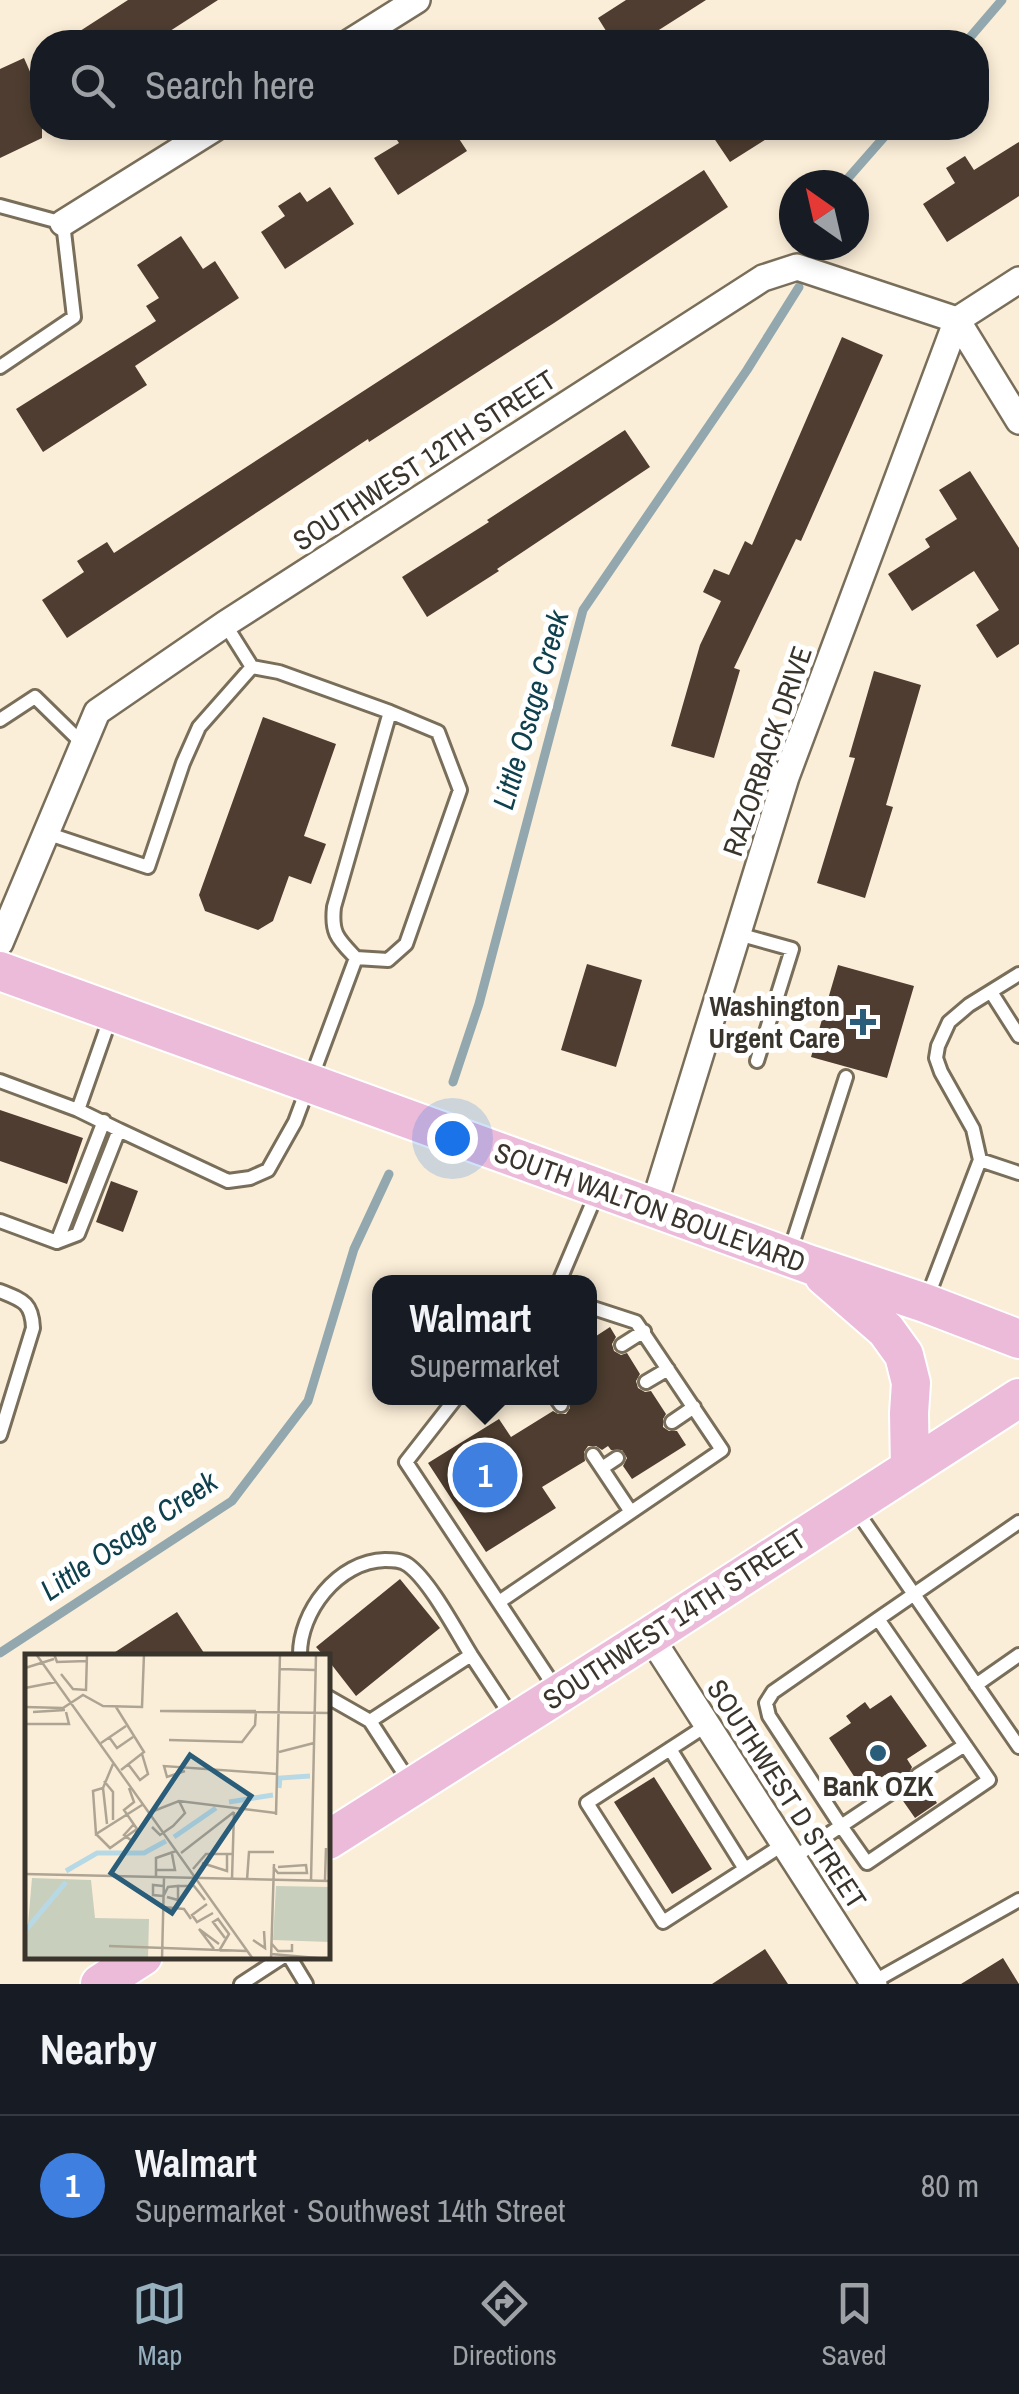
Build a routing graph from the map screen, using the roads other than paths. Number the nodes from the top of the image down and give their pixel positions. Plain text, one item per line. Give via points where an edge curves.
1 (417, 0) edge
2 (369, 30) edge
3 (196, 140) edge
4 (0, 206) edge
5 (63, 224) junction
6 (1019, 280) edge
7 (957, 320) junction
8 (0, 367) edge
9 (1019, 421) edge
10 (225, 624) junction
11 (252, 667) junction
12 (390, 712) junction
13 (0, 720) edge
14 (83, 744) junction
15 (46, 833) junction
16 (738, 934) junction
17 (0, 944) edge
18 (356, 958) junction
19 (0, 971) edge
20 (1019, 974) edge
21 (991, 992) junction
22 (113, 1012) junction
23 (1019, 1036) edge
24 (757, 1062) dead end
25 (846, 1076) dead end
26 (0, 1081) edge
27 (310, 1084) junction
28 (78, 1110) junction
29 (104, 1121) junction
30 (119, 1130) junction
31 (980, 1160) junction
32 (1019, 1173) edge
33 (599, 1188) junction
34 (654, 1208) junction
35 (0, 1221) edge
36 (57, 1242) junction
37 (800, 1261) junction
38 (562, 1275) edge
39 (0, 1291) edge
40 (925, 1303) junction
41 (597, 1309) edge
42 (644, 1332) junction
43 (1019, 1340) edge
44 (622, 1345) dead end
45 (668, 1368) junction
46 (646, 1382) dead end
47 (1019, 1398) edge
48 (451, 1405) edge
49 (694, 1408) junction
50 (672, 1422) dead end
51 (0, 1435) edge
52 (593, 1455) dead end
53 (617, 1458) dead end
54 (602, 1468) junction
55 (910, 1468) junction
56 (852, 1505) junction
57 (630, 1512) junction
58 (1019, 1522) edge
59 (985, 1546) junction
60 (994, 1558) dead end
61 (914, 1596) junction
62 (499, 1602) junction
63 (878, 1619) junction
64 (650, 1636) junction
65 (300, 1654) edge
66 (472, 1655) junction
67 (1019, 1655) edge
68 (976, 1684) junction
69 (559, 1693) junction
70 (330, 1698) edge
71 (515, 1721) junction
72 (370, 1722) junction
73 (707, 1725) junction
74 (965, 1745) junction
75 (1019, 1747) edge
76 (670, 1749) junction
77 (918, 1775) dead end
78 (413, 1786) junction
79 (895, 1790) dead end
80 (841, 1826) junction
81 (330, 1839) edge
82 (788, 1851) junction
83 (745, 1869) junction
84 (1019, 1900) edge
85 (138, 1959) edge
86 (281, 1959) edge
87 (288, 1959) edge
88 (873, 1983) edge
89 (100, 1984) edge
90 (241, 1984) edge
91 (306, 1984) edge

1 - 2 street
3 - 5 street
4 - 5 lane
5 - 8 lane via 74,317
6 - 7 street
7 - 9 street
7 - 10 street, SOUTHWEST 12TH STREET via 797,267 763,278
7 - 16 street, RAZORBACK DRIVE via 786,777
10 - 11 lane
10 - 14 street, SOUTHWEST 12TH STREET via 97,712
11 - 12 lane
11 - 15 lane via 199,727 148,867
12 - 18 lane via 334,907 332,924
12 - 18 lane via 438,732 460,790 406,944 388,960
13 - 14 lane via 35,697
14 - 15 street, SOUTHWEST 12TH STREET
15 - 17 street, SOUTHWEST 12TH STREET
16 - 24 lane via 792,949
16 - 34 street, RAZORBACK DRIVE
18 - 27 lane
19 - 22 main road, SOUTH WALTON BOULEVARD
20 - 21 lane
21 - 23 lane
21 - 31 lane via 949,1022 936,1058 973,1129
22 - 27 main road, SOUTH WALTON BOULEVARD
22 - 28 lane
25 - 37 lane
26 - 28 lane
27 - 30 lane via 268,1170 250,1178 228,1181
27 - 33 main road, SOUTH WALTON BOULEVARD
28 - 29 lane
29 - 30 lane
29 - 36 lane
30 - 36 lane via 78,1234
31 - 32 lane
31 - 40 lane
33 - 34 main road, SOUTH WALTON BOULEVARD
33 - 38 lane
34 - 37 main road, SOUTH WALTON BOULEVARD
35 - 36 lane
37 - 40 main road, SOUTH WALTON BOULEVARD
37 - 55 main road via 886,1330 904,1355 911,1384
39 - 51 lane via 24,1300 33,1328
40 - 43 main road, SOUTH WALTON BOULEVARD
41 - 42 lane via 636,1322
42 - 44 lane
42 - 45 lane
45 - 46 lane
45 - 49 lane
47 - 55 main road, SOUTHWEST 14TH STREET
48 - 62 lane via 406,1462
49 - 50 lane
49 - 57 lane via 722,1450
52 - 54 lane
53 - 54 lane
54 - 57 lane
55 - 56 main road, SOUTHWEST 14TH STREET
56 - 61 lane
56 - 64 main road, SOUTHWEST 14TH STREET
57 - 62 lane
58 - 59 lane
59 - 60 lane
59 - 61 lane
61 - 63 lane
61 - 68 lane
62 - 69 lane
63 - 74 lane
63 - 80 lane via 766,1703
64 - 69 main road, SOUTHWEST 14TH STREET
64 - 73 street, SOUTHWEST D STREET
65 - 66 lane via 305,1623 332,1584 356,1566 398,1560 425,1584
66 - 71 lane
66 - 72 lane
67 - 68 lane
68 - 75 lane
69 - 71 main road, SOUTHWEST 14TH STREET
70 - 72 lane
71 - 78 main road, SOUTHWEST 14TH STREET
72 - 78 lane
73 - 76 lane
73 - 82 street, SOUTHWEST D STREET
74 - 77 lane
74 - 80 lane via 989,1780 866,1863
76 - 83 lane
76 - 83 lane via 587,1803 663,1922
78 - 81 main road, SOUTHWEST 14TH STREET
79 - 80 lane
80 - 82 lane
82 - 83 lane
82 - 88 street, SOUTHWEST D STREET
84 - 88 lane
85 - 89 main road
86 - 90 lane
87 - 91 lane

